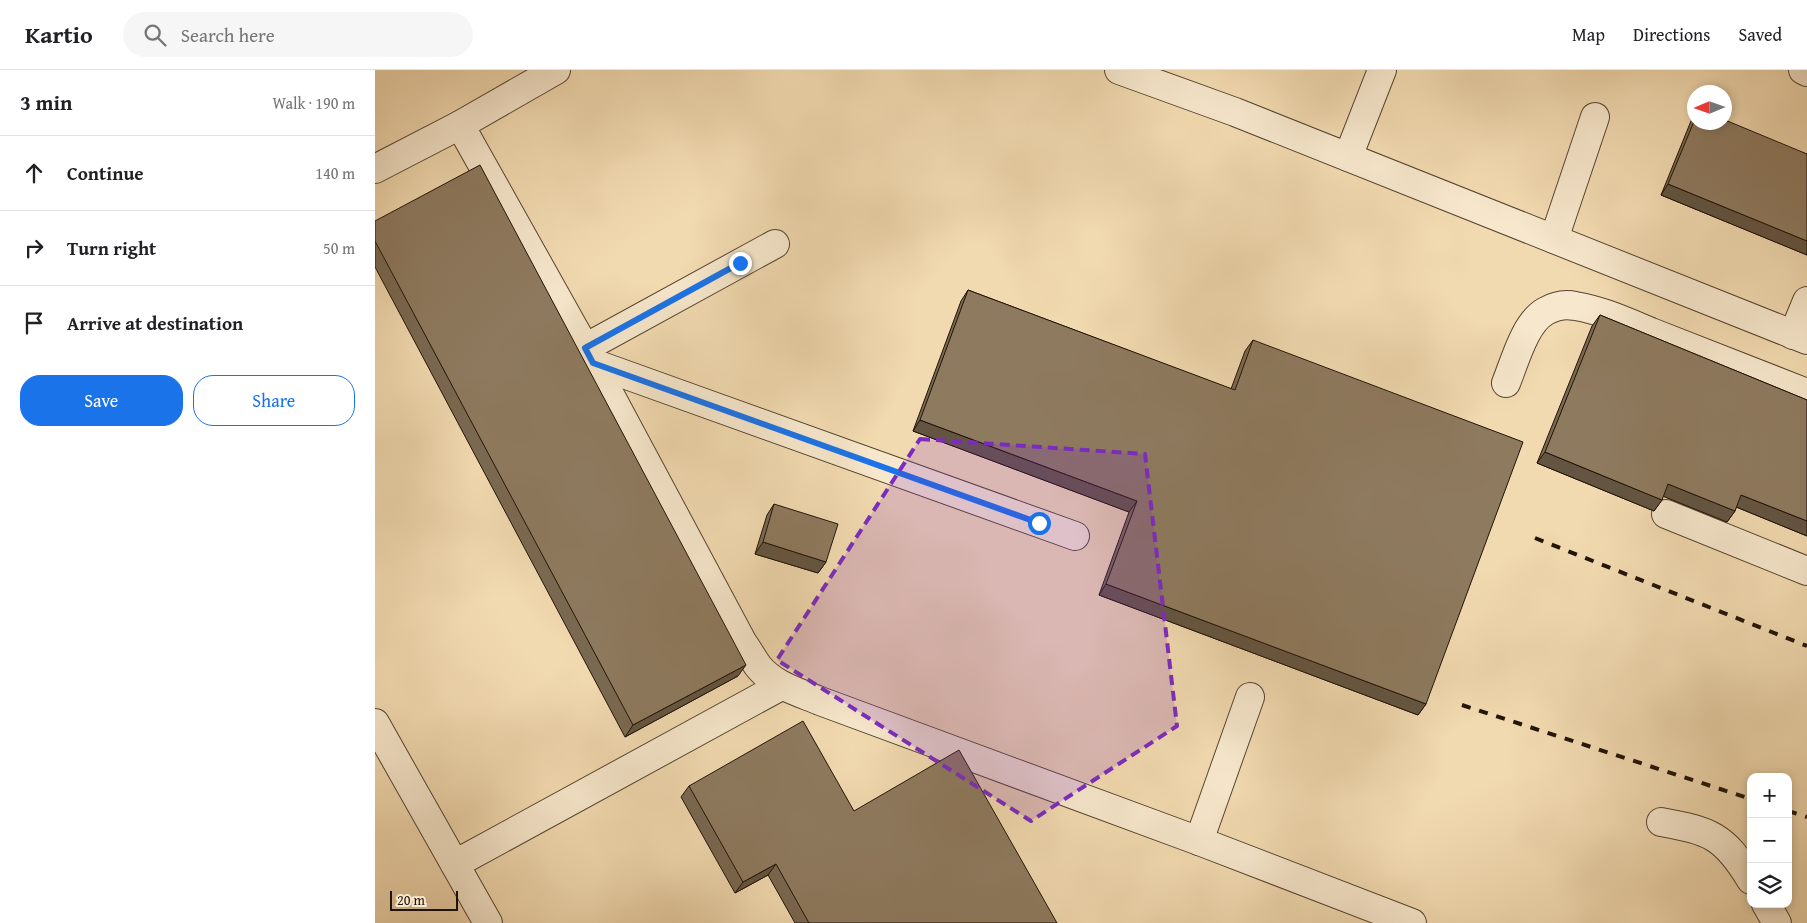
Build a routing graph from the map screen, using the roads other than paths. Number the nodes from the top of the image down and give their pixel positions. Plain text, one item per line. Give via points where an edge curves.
1 (556, 70) edge
2 (1119, 70) edge
3 (1382, 70) edge
4 (1803, 70) edge
5 (1807, 72) edge
6 (1595, 117) dead end
7 (460, 125) junction
8 (1348, 157) junction
9 (375, 169) edge
10 (1554, 239) junction
11 (775, 244) dead end
12 (1807, 301) edge
13 (1800, 337) edge
14 (589, 356) junction
15 (1506, 383) dead end
16 (1807, 394) edge
17 (1666, 514) dead end
18 (1075, 536) dead end
19 (1807, 571) edge
20 (781, 686) junction
21 (1250, 697) dead end
22 (375, 723) edge
23 (1661, 822) dead end
24 (1199, 841) junction
25 (455, 864) junction
26 (1747, 874) edge
27 (1768, 908) edge
28 (488, 923) edge
29 (1412, 923) edge
30 (1777, 923) edge

1 - 7 street
2 - 8 street
3 - 8 street
4 - 5 street
6 - 10 street
7 - 9 street
7 - 14 street
8 - 10 street
10 - 13 street
11 - 14 street
12 - 13 street
14 - 18 street
14 - 20 street via 743,643 759,667
15 - 16 street via 1537,317 1555,307 1575,306 1617,319
17 - 19 street
20 - 24 street
20 - 25 street
21 - 24 street
22 - 25 street
23 - 26 street via 1708,832 1731,850
24 - 29 street
25 - 28 street
27 - 30 street

